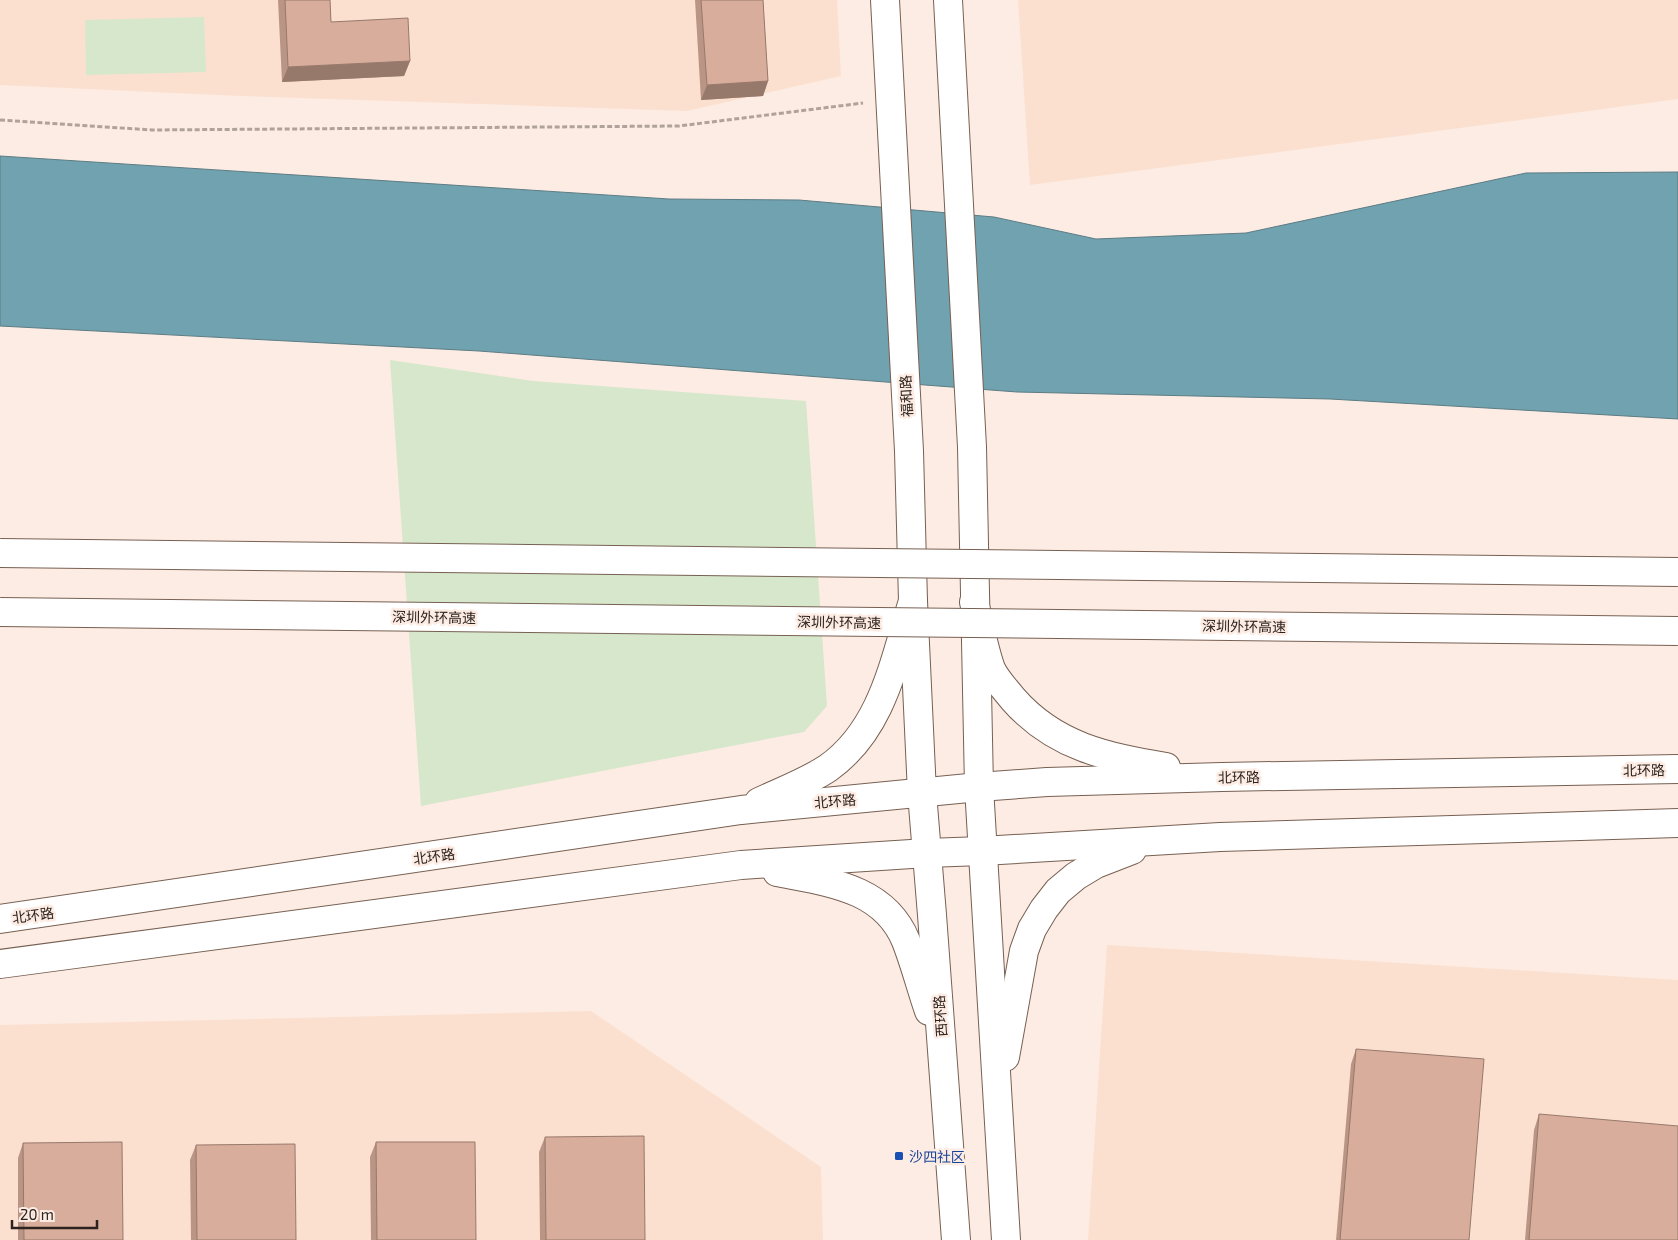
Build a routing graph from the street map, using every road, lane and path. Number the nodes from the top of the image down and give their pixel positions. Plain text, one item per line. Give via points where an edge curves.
1 (885, 0) edge
2 (948, 0) edge
3 (891, 107) junction
4 (0, 120) edge
5 (0, 553) edge
6 (1678, 572) edge
7 (913, 601) junction
8 (974, 602) junction
9 (0, 612) edge
10 (1678, 631) edge
11 (1678, 769) edge
12 (1222, 777) junction
13 (979, 787) junction
14 (922, 793) junction
15 (741, 810) junction
16 (1678, 823) edge
17 (1156, 841) junction
18 (982, 851) junction
19 (927, 852) junction
20 (741, 865) junction
21 (0, 920) edge
22 (0, 964) edge
23 (942, 1051) junction
24 (997, 1097) junction
25 (956, 1240) edge
26 (1006, 1240) edge

1 - 3 main road, 福和路
2 - 8 main road via 972,447
3 - 4 path via 679,126 152,130
3 - 7 main road, 福和路 via 909,451
5 - 6 main road, bridge
7 - 14 main road, 福和路
7 - 15 main road via 879,706 857,741 827,768
8 - 12 main road via 991,669 1004,689 1038,723 1079,747 1102,755
8 - 13 main road
9 - 10 main road, 深圳外环高速, bridge
11 - 12 main road, 北环路
12 - 13 main road, 北环路
13 - 14 main road, 北环路
13 - 18 main road
14 - 15 main road, 北环路
14 - 19 main road, 西环路
15 - 21 main road, 北环路
16 - 17 main road
17 - 18 main road
17 - 24 main road via 1096,864 1076,876 1058,891 1032,929 1024,951
18 - 19 main road
18 - 24 main road
19 - 20 main road
19 - 23 main road, 西环路
20 - 22 main road
20 - 23 main road via 838,884 878,904 894,920 906,940
23 - 25 main road, 西环路
24 - 26 main road

